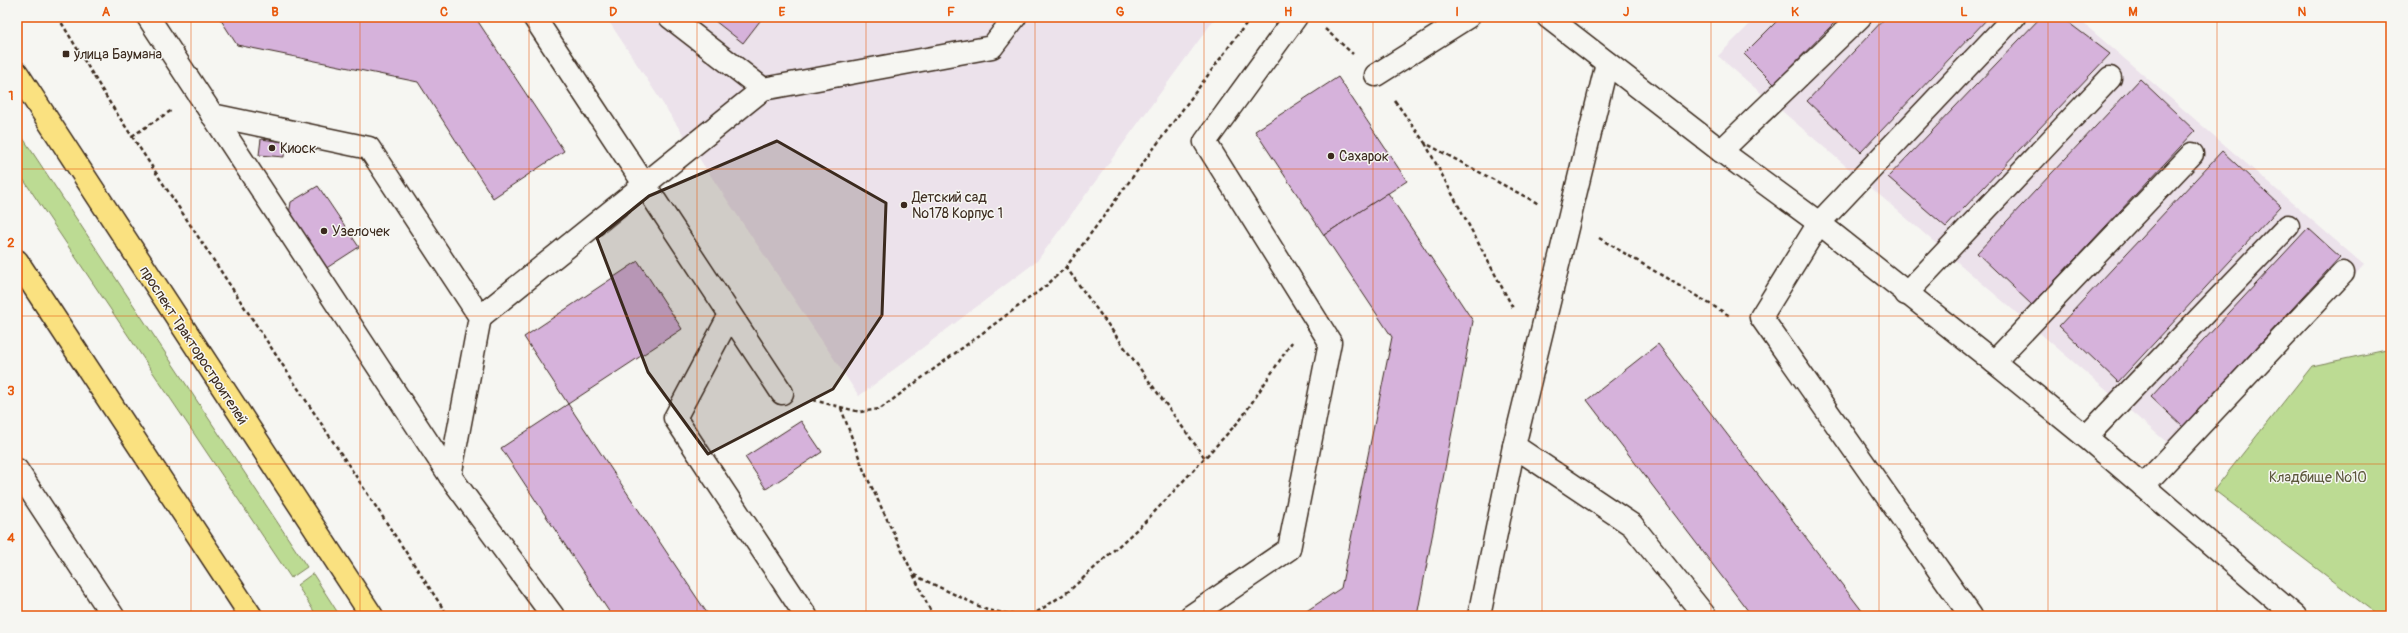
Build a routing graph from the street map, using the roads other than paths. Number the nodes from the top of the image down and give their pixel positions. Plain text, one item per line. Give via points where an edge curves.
1 (148, 17) edge
2 (534, 17) edge
3 (670, 17) edge
4 (1015, 17) edge
5 (1296, 17) edge
6 (1468, 17) edge
7 (1548, 17) edge
8 (1860, 17) edge
9 (2014, 17) edge
10 (1607, 63) junction
11 (17, 74) edge
12 (1376, 75) road end
13 (2110, 78) dead end
14 (763, 89) junction
15 (212, 116) junction
16 (1721, 151) junction
17 (2192, 154) dead end
18 (644, 184) junction
19 (1819, 223) junction
20 (2288, 226) dead end
21 (17, 261) edge
22 (2342, 273) dead end
23 (1906, 294) junction
24 (730, 315) junction
25 (480, 317) junction
26 (1994, 362) junction
27 (782, 392) road end
28 (2086, 437) junction
29 (1514, 446) junction
30 (17, 470) edge
31 (450, 476) junction
32 (2143, 486) junction
33 (112, 616) edge
34 (251, 616) edge
35 (372, 616) edge
36 (553, 616) edge
37 (806, 616) edge
38 (1191, 616) edge
39 (1479, 616) edge
40 (1705, 616) edge
41 (1971, 616) edge
42 (2295, 616) edge

1 - 15 street
2 - 18 street
3 - 14 street
4 - 14 street via 992,46
5 - 38 street via 1205,142 1330,342 1289,549
6 - 12 street
7 - 10 street
8 - 16 street
9 - 19 street
10 - 16 street
10 - 29 street
11 - 35 main road, проспект Тракторостроителей
13 - 23 street
14 - 18 street
15 - 25 street via 369,148
15 - 31 street
16 - 19 street
17 - 26 street
18 - 24 street
18 - 25 street
19 - 23 street
19 - 41 street via 1761,317
20 - 28 street
21 - 34 main road
22 - 32 street
23 - 26 street
24 - 27 street
24 - 37 street via 675,418
25 - 31 street
26 - 28 street
28 - 32 street
29 - 39 street
29 - 40 street via 1632,525
30 - 33 street
31 - 36 street
32 - 42 street

